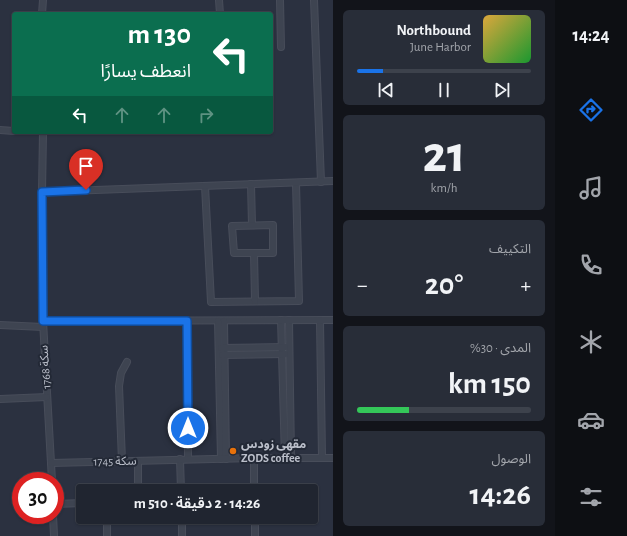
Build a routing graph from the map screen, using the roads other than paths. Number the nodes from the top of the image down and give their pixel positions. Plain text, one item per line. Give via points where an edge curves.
1 (44, 0) edge
2 (219, 0) edge
3 (280, 0) edge
4 (314, 0) edge
5 (42, 12) edge
6 (220, 12) edge
7 (281, 47) dead end
8 (0, 130) edge
9 (12, 131) edge
10 (43, 134) edge
11 (333, 181) edge
12 (321, 182) junction
13 (296, 183) junction
14 (251, 184) junction
15 (205, 186) junction
16 (42, 192) junction
17 (252, 225) junction
18 (254, 253) junction
19 (255, 301) junction
20 (282, 320) junction
21 (289, 320) junction
22 (320, 320) junction
23 (333, 320) edge
24 (187, 321) junction
25 (221, 321) junction
26 (43, 324) junction
27 (0, 325) edge
28 (282, 347) junction
29 (289, 347) junction
30 (221, 348) junction
31 (286, 354) junction
32 (221, 355) junction
33 (127, 362) dead end
34 (47, 398) junction
35 (0, 399) edge
36 (254, 458) junction
37 (288, 458) junction
38 (322, 458) junction
39 (333, 458) edge
40 (188, 459) junction
41 (223, 459) junction
42 (180, 460) junction
43 (122, 461) junction
44 (138, 461) junction
45 (51, 463) junction
46 (52, 472) edge
47 (138, 484) edge
48 (181, 484) edge
49 (254, 484) edge
50 (76, 503) edge
51 (64, 504) edge
52 (53, 524) edge
53 (107, 524) edge
54 (182, 524) edge
55 (255, 524) edge
56 (54, 536) edge
57 (107, 536) edge
58 (182, 536) edge
59 (255, 536) edge

1 - 5 street
2 - 6 street
3 - 7 street
4 - 12 street
8 - 9 street
10 - 16 street, سكة 1768
11 - 12 street
12 - 13 street
13 - 14 street
13 - 19 street via 299,301
14 - 15 street
14 - 17 street
15 - 16 street
15 - 19 street via 211,302
16 - 26 street, سكة 1768
17 - 18 street via 232,226 234,253
17 - 18 street via 273,225 274,253
18 - 19 street
20 - 21 street
20 - 25 street
20 - 28 street
21 - 22 street
21 - 29 street
22 - 23 street
22 - 38 street
24 - 25 street
24 - 26 street
24 - 40 street
25 - 30 street
26 - 27 street
26 - 34 street, سكة 1768
28 - 29 street
28 - 30 street
28 - 31 street
29 - 31 street
30 - 32 street
31 - 32 street
31 - 37 street
32 - 41 street
33 - 43 street via 119,386
34 - 35 street
34 - 45 street, سكة 1768
36 - 37 street, سكة 1745
36 - 41 street, سكة 1745
36 - 49 street
37 - 38 street, سكة 1745
38 - 39 street, سكة 1745
40 - 41 street, سكة 1745
40 - 42 street, سكة 1745
42 - 44 street, سكة 1745
42 - 48 street
43 - 44 street, سكة 1745
43 - 45 street, سكة 1745
44 - 47 street
45 - 46 street, سكة 1768
50 - 51 street
52 - 56 street
53 - 57 street
54 - 58 street
55 - 59 street

